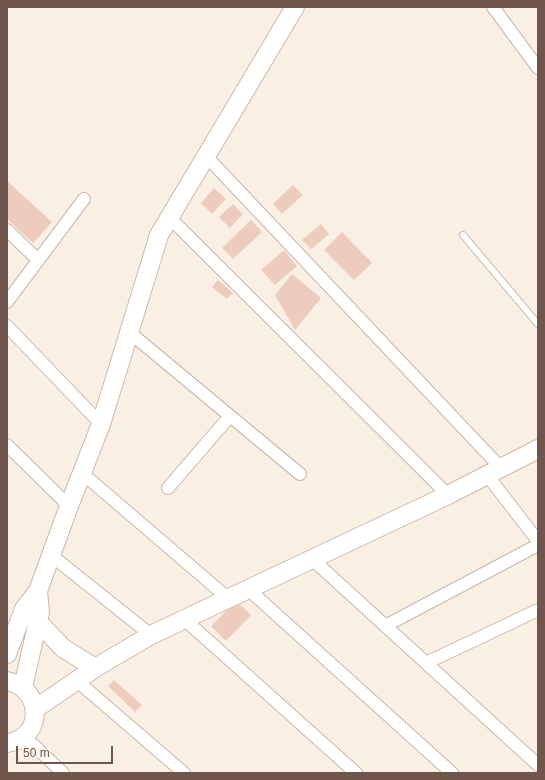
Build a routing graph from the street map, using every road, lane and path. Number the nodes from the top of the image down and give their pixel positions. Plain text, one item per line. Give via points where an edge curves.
1 (295, 7) edge
2 (493, 7) edge
3 (538, 68) edge
4 (206, 156) junction
5 (84, 199) dead end
6 (169, 217) junction
7 (7, 230) edge
8 (463, 234) dead end
9 (38, 260) junction
10 (7, 302) edge
11 (538, 324) edge
12 (7, 326) edge
13 (129, 332) junction
14 (230, 416) junction
15 (101, 424) junction
16 (7, 445) edge
17 (538, 449) edge
18 (494, 471) junction
19 (82, 473) junction
20 (300, 474) dead end
21 (168, 488) dead end
22 (448, 495) junction
23 (69, 506) junction
24 (538, 541) edge
25 (538, 545) edge
26 (52, 556) junction
27 (312, 559) junction
28 (248, 589) junction
29 (38, 591) junction
30 (229, 598) junction
31 (538, 610) edge
32 (184, 619) junction
33 (38, 622) junction
34 (385, 626) junction
35 (12, 627) edge
36 (151, 635) junction
37 (7, 654) edge
38 (426, 664) junction
39 (95, 668) junction
40 (76, 680) junction
41 (15, 684) edge
42 (35, 709) junction
43 (12, 744) edge
44 (538, 765) edge
45 (63, 773) edge
46 (184, 773) edge
47 (356, 773) edge
48 (452, 773) edge

1 - 4 main road
2 - 3 street
4 - 6 main road
4 - 18 street
5 - 9 street
6 - 13 main road via 159,235
6 - 22 street
7 - 9 street
8 - 11 lane
9 - 10 street
12 - 15 street
13 - 14 street
13 - 15 main road
14 - 20 street
14 - 21 street
15 - 19 main road
16 - 23 street
17 - 18 main road
18 - 22 main road
18 - 24 street
19 - 23 main road
19 - 30 street
22 - 27 main road
23 - 26 main road
25 - 34 street
26 - 29 main road
26 - 36 street
27 - 28 main road
27 - 34 street
28 - 30 main road
28 - 48 street
29 - 33 main road
29 - 35 main road
30 - 32 main road
31 - 38 street
32 - 36 main road
32 - 47 street
33 - 39 main road via 63,648
33 - 41 main road
34 - 38 street
35 - 37 main road
36 - 39 main road
38 - 44 street
39 - 40 main road
40 - 42 main road
40 - 46 street
41 - 42 main road via 33,700
42 - 43 main road via 30,728
43 - 45 street

